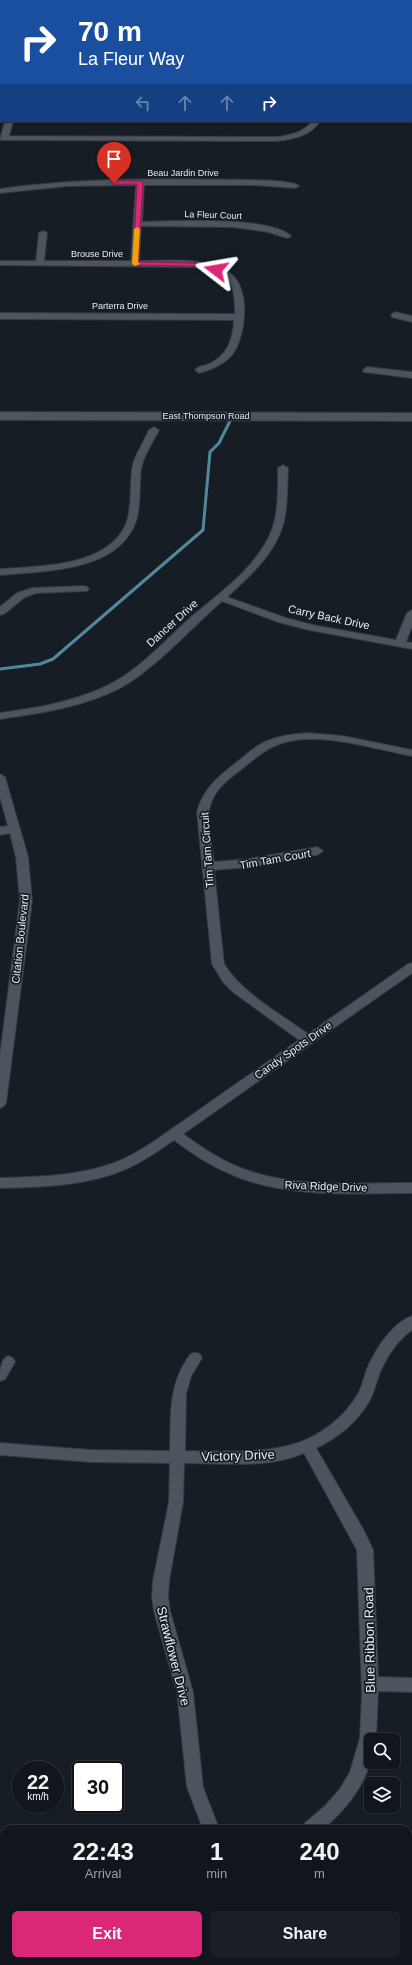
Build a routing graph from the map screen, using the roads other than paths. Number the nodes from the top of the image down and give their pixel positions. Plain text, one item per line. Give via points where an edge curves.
1 (9, 122) edge
2 (315, 122) edge
3 (2, 138) edge
4 (140, 183) junction
5 (295, 186) dead end
6 (0, 192) edge
7 (137, 224) junction
8 (43, 233) dead end
9 (287, 236) dead end
10 (0, 263) edge
11 (40, 264) junction
12 (135, 264) junction
13 (395, 315) dead end
14 (0, 316) edge
15 (239, 317) junction
16 (412, 319) edge
17 (199, 370) dead end
18 (367, 370) dead end
19 (412, 375) edge
20 (0, 416) edge
21 (412, 417) edge
22 (154, 430) dead end
23 (283, 468) dead end
24 (43, 568) junction
25 (0, 572) edge
26 (46, 589) junction
27 (84, 589) dead end
28 (220, 597) junction
29 (0, 612) edge
30 (412, 614) edge
31 (400, 644) junction
32 (412, 646) edge
33 (0, 716) edge
34 (412, 753) edge
35 (0, 777) edge
36 (14, 829) junction
37 (0, 831) edge
38 (317, 851) dead end
39 (208, 866) junction
40 (412, 967) edge
41 (307, 1040) junction
42 (0, 1103) edge
43 (174, 1134) junction
44 (0, 1183) edge
45 (412, 1188) edge
46 (412, 1322) edge
47 (195, 1358) dead end
48 (8, 1362) dead end
49 (0, 1375) edge
50 (307, 1446) junction
51 (0, 1449) edge
52 (178, 1457) junction
53 (370, 1684) junction
54 (412, 1685) edge
55 (209, 1825) edge
56 (316, 1825) edge

1 - 3 street
2 - 3 street via 312,128 301,134 270,139
4 - 5 street, Beau Jardin Drive via 254,183
4 - 6 street, Beau Jardin Drive via 41,185
4 - 7 street
7 - 9 street, La Fleur Court via 230,225 262,229
7 - 12 street
8 - 11 street
10 - 11 street, Brouse Drive
11 - 12 street, Brouse Drive
12 - 15 street, Brouse Drive via 193,265 228,275 237,286
13 - 16 street
14 - 15 street, Parterra Drive
15 - 17 street via 238,334 228,354 217,364
18 - 19 street
20 - 21 main road, East Thompson Road
22 - 24 street via 137,467 132,520 124,537 111,548 86,560 65,566
23 - 28 street, Dancer Drive via 282,511 274,536 259,560
24 - 25 street
24 - 26 street
26 - 27 street
26 - 29 street via 21,595
28 - 31 street, Carry Back Drive via 282,620
28 - 33 street, Dancer Drive via 140,668 112,687 87,699 60,707
30 - 31 street
31 - 32 street, Carry Back Drive
34 - 39 street, Tim Tam Circuit via 308,736 288,738 266,746 219,781 209,792 203,812
35 - 36 street, Citation Boulevard
36 - 37 street
36 - 42 street, Citation Boulevard via 24,868 26,901
38 - 39 street, Tim Tam Court via 260,863
39 - 41 street, Tim Tam Circuit via 216,956 221,969 237,989
40 - 41 street, Candy Spots Drive
41 - 43 street, Candy Spots Drive
43 - 44 street via 135,1160 94,1173 63,1180
43 - 45 street, Riva Ridge Drive via 209,1160 236,1173 264,1182 295,1187
46 - 50 street, Victory Drive via 400,1331 386,1348 375,1367 364,1397 354,1412 333,1432
47 - 52 street, Strawflower Drive via 184,1375 179,1394
48 - 49 street
50 - 52 street, Victory Drive via 260,1457
50 - 53 street, Blue Ribbon Road via 365,1550 368,1568
51 - 52 street, Victory Drive via 91,1456
52 - 55 street, Strawflower Drive via 175,1510 160,1581 160,1597 185,1692 195,1787
53 - 54 street
53 - 56 street, Blue Ribbon Road via 371,1723 362,1768 344,1798

